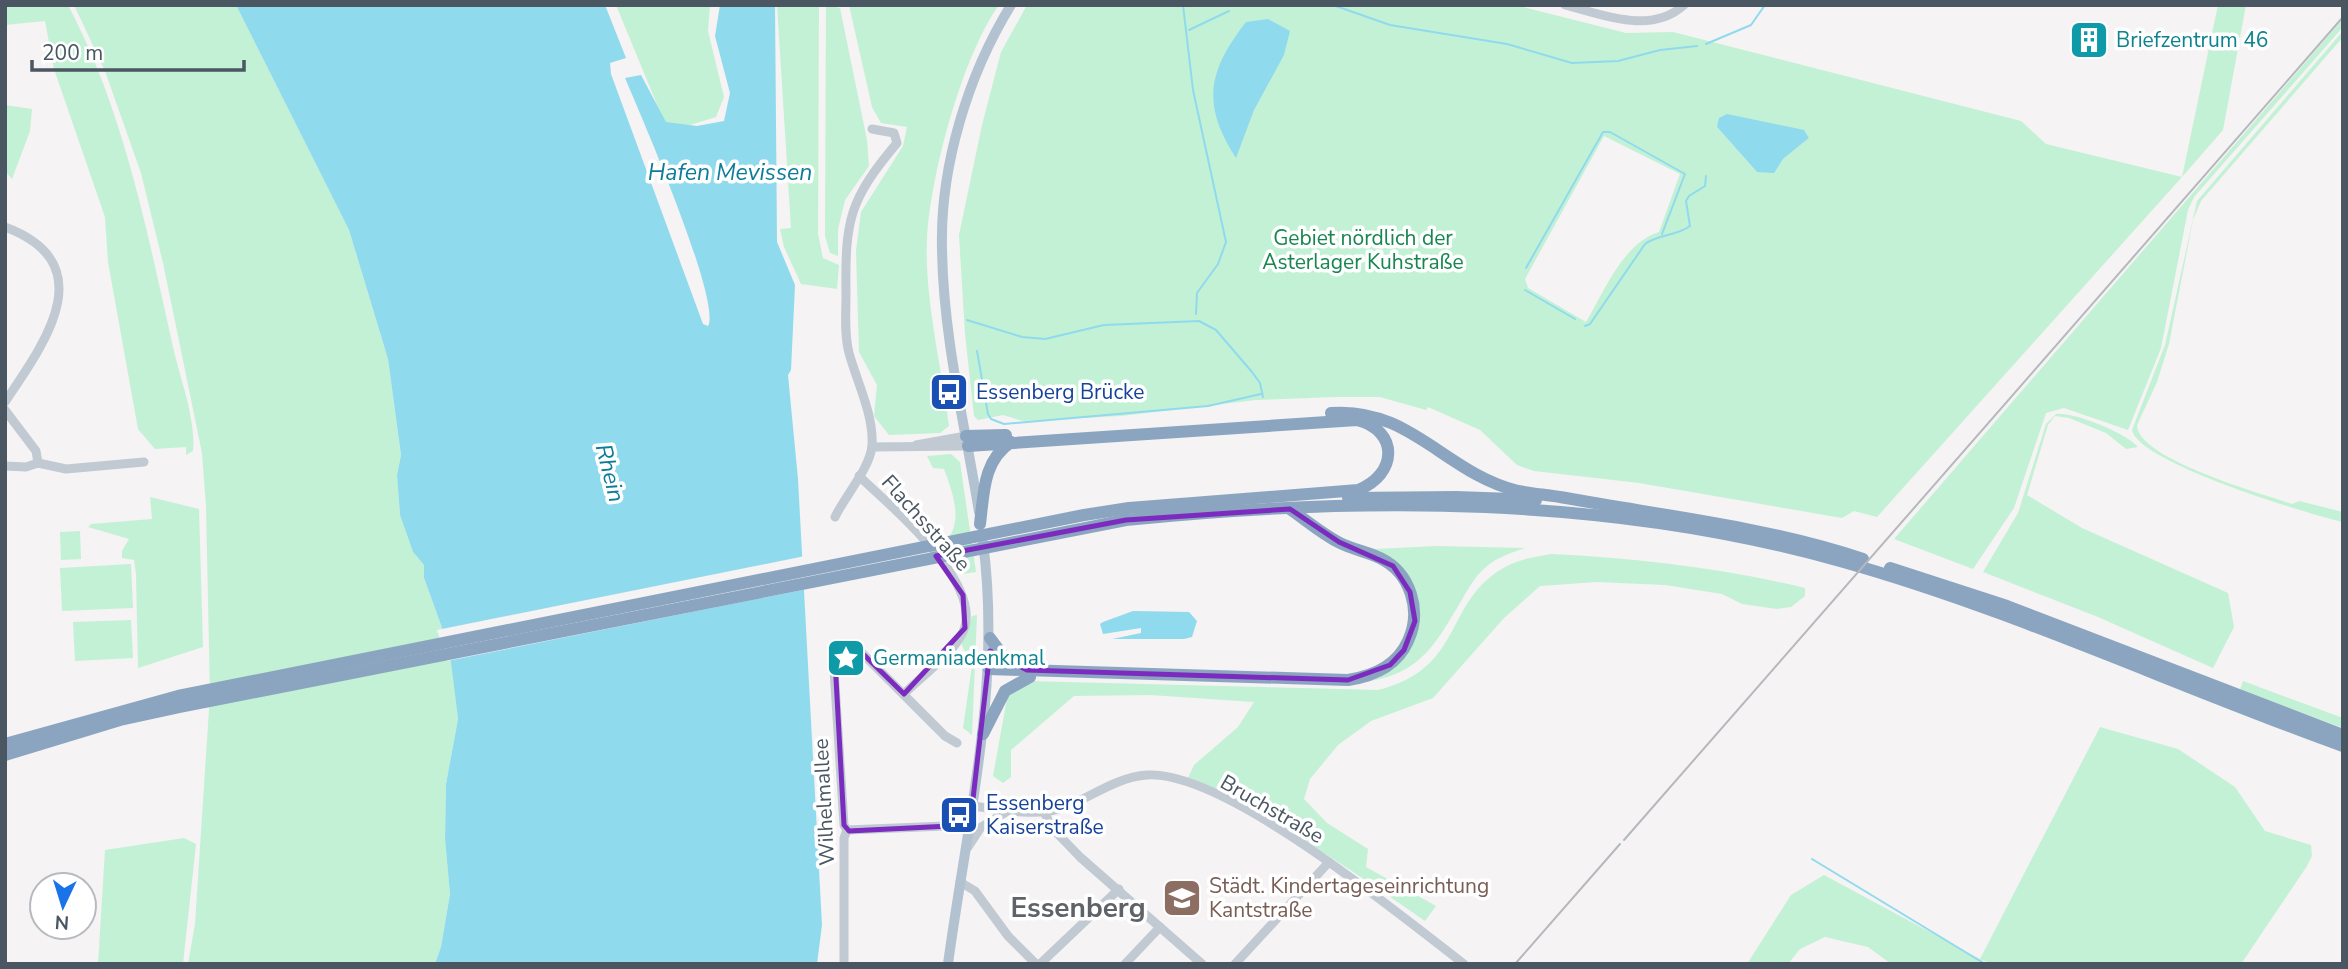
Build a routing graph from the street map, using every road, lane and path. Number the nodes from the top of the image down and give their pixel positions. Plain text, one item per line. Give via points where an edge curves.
1 (1012, 5) edge
2 (1565, 5) edge
3 (1684, 5) edge
4 (872, 129) dead end
5 (5, 227) edge
6 (5, 402) edge
7 (5, 410) edge
8 (967, 441) junction
9 (1011, 442) junction
10 (872, 447) junction
11 (144, 462) dead end
12 (38, 463) junction
13 (5, 466) edge
14 (859, 476) junction
15 (1592, 503) junction
16 (1176, 504) junction
17 (1290, 509) junction
18 (835, 517) dead end
19 (981, 523) junction
20 (1015, 534) junction
21 (1839, 555) junction
22 (1967, 598) junction
23 (990, 638) junction
24 (989, 673) junction
25 (1028, 673) junction
26 (904, 694) junction
27 (179, 702) junction
28 (984, 734) junction
29 (2343, 735) edge
30 (957, 743) dead end
31 (5, 744) edge
32 (2343, 746) edge
33 (5, 755) edge
34 (973, 806) junction
35 (1010, 810) junction
36 (1041, 812) junction
37 (970, 825) junction
38 (847, 830) junction
39 (967, 848) junction
40 (1329, 862) junction
41 (960, 882) junction
42 (1119, 889) junction
43 (1160, 927) junction
44 (844, 964) edge
45 (948, 964) edge
46 (1038, 964) edge
47 (1125, 964) edge
48 (1202, 964) edge
49 (1235, 964) edge
50 (1464, 964) edge

1 - 8 main road via 983,59 966,105 945,202 945,297
2 - 3 street via 1650,22 1676,13
4 - 10 street via 890,131 897,139 860,191 849,219 845,263 849,351
5 - 6 street via 24,234 48,254 59,293 47,339
7 - 12 street via 36,452
8 - 9 highway
8 - 10 street
8 - 15 highway via 1182,428 1352,411 1388,419 1476,474 1518,491
8 - 19 main road
9 - 16 highway via 1342,420 1368,423 1382,434 1388,448 1388,463 1381,477 1358,490
9 - 19 highway via 997,452 988,469
10 - 14 street
11 - 12 street via 66,469
12 - 13 street
14 - 18 street
14 - 26 street, Flachsstraße via 950,572 963,595 967,616 960,637
15 - 16 highway via 1456,497
15 - 21 highway via 1700,520
16 - 20 highway via 1084,515
17 - 20 highway via 1126,520
17 - 21 highway via 1527,509 1695,529
17 - 25 highway via 1339,542 1380,558 1403,578 1415,621 1404,650 1383,670 1348,680
19 - 23 main road
20 - 27 highway
21 - 22 highway
22 - 29 highway
22 - 32 highway
23 - 24 main road
23 - 25 highway via 1010,663
24 - 25 highway
24 - 28 main road
25 - 28 highway via 1005,691
26 - 30 street
26 - 38 street, Wilhelmallee via 864,654 852,648 839,653 834,670
27 - 31 highway via 88,719
27 - 33 highway
28 - 34 main road
34 - 35 street
34 - 37 main road
35 - 36 street
35 - 39 street via 981,827
36 - 40 street, Bruchstraße via 1066,807 1122,780 1160,776 1197,786 1243,808
36 - 42 street via 1053,829
37 - 38 street
37 - 39 main road
38 - 44 street, Wilhelmallee
39 - 41 main road
40 - 49 street
40 - 50 street, Bruchstraße
41 - 45 main road
41 - 46 street via 975,891 995,921
42 - 43 street
42 - 46 street
43 - 47 street
43 - 48 street

